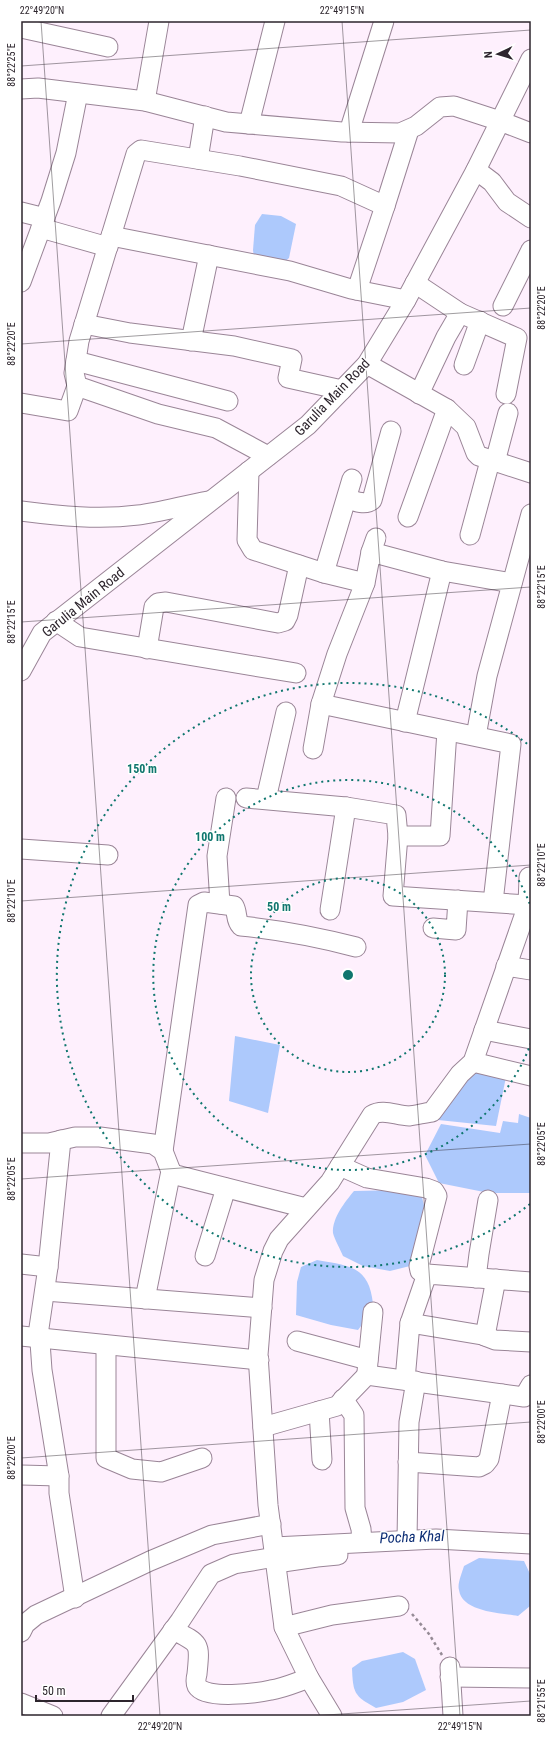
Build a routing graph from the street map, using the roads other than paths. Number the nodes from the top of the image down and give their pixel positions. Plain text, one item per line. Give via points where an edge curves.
1 (159, 21) edge
2 (275, 21) edge
3 (384, 21) edge
4 (21, 28) edge
5 (108, 47) dead end
6 (531, 59) edge
7 (21, 91) edge
8 (78, 93) junction
9 (145, 101) junction
10 (205, 116) junction
11 (500, 121) junction
12 (250, 124) junction
13 (409, 130) junction
14 (349, 132) junction
15 (531, 133) edge
16 (198, 159) junction
17 (476, 170) junction
18 (385, 206) junction
19 (21, 212) edge
20 (531, 218) edge
21 (43, 223) junction
22 (110, 241) junction
23 (531, 250) edge
24 (210, 255) junction
25 (22, 278) edge
26 (415, 283) junction
27 (357, 290) junction
28 (406, 300) junction
29 (503, 306) dead end
30 (460, 312) junction
31 (480, 321) junction
32 (84, 324) junction
33 (191, 341) junction
34 (76, 362) junction
35 (367, 364) junction
36 (464, 365) dead end
37 (77, 386) junction
38 (342, 390) junction
39 (420, 394) junction
40 (506, 394) dead end
41 (228, 401) dead end
42 (21, 403) edge
43 (447, 409) junction
44 (508, 413) dead end
45 (390, 431) dead end
46 (268, 456) junction
47 (492, 461) junction
48 (250, 471) junction
49 (531, 473) edge
50 (352, 479) dead end
51 (347, 499) junction
52 (213, 500) junction
53 (21, 511) edge
54 (531, 514) edge
55 (408, 517) dead end
56 (470, 535) dead end
57 (299, 565) junction
58 (442, 571) junction
59 (324, 573) junction
60 (365, 583) junction
61 (512, 583) junction
62 (56, 622) junction
63 (147, 649) junction
64 (21, 671) edge
65 (296, 673) dead end
66 (321, 704) junction
67 (286, 712) dead end
68 (405, 722) junction
69 (447, 731) junction
70 (476, 736) junction
71 (313, 749) dead end
72 (226, 798) dead end
73 (246, 798) dead end
74 (266, 799) junction
75 (346, 807) junction
76 (398, 836) junction
77 (21, 849) edge
78 (108, 855) dead end
79 (531, 877) edge
80 (458, 900) junction
81 (493, 902) junction
82 (220, 904) junction
83 (528, 905) junction
84 (330, 910) dead end
85 (433, 928) dead end
86 (356, 947) dead end
87 (506, 966) junction
88 (531, 970) edge
89 (484, 1030) junction
90 (531, 1039) edge
91 (473, 1062) junction
92 (531, 1076) edge
93 (61, 1140) junction
94 (21, 1143) edge
95 (163, 1150) junction
96 (340, 1166) junction
97 (171, 1171) junction
98 (226, 1188) junction
99 (488, 1200) dead end
100 (306, 1208) junction
101 (205, 1256) dead end
102 (21, 1264) edge
103 (48, 1267) junction
104 (427, 1274) junction
105 (476, 1278) junction
106 (496, 1279) junction
107 (531, 1282) edge
108 (45, 1291) junction
109 (145, 1299) junction
110 (262, 1308) junction
111 (373, 1312) dead end
112 (410, 1323) junction
113 (21, 1336) edge
114 (485, 1336) junction
115 (40, 1338) junction
116 (297, 1341) dead end
117 (531, 1342) edge
118 (106, 1345) junction
119 (259, 1360) junction
120 (367, 1367) junction
121 (410, 1380) junction
122 (502, 1394) junction
123 (529, 1394) edge
124 (343, 1399) junction
125 (319, 1411) junction
126 (263, 1427) junction
127 (202, 1458) dead end
128 (322, 1460) dead end
129 (408, 1462) junction
130 (21, 1475) edge
131 (59, 1476) junction
132 (271, 1524) junction
133 (407, 1540) junction
134 (362, 1542) junction
135 (531, 1544) edge
136 (531, 1554) edge
137 (275, 1556) junction
138 (75, 1598) junction
139 (399, 1606) road end
140 (22, 1621) edge
141 (284, 1627) junction
142 (173, 1630) junction
143 (309, 1678) junction
144 (531, 1678) edge
145 (21, 1703) edge
146 (53, 1716) edge
147 (111, 1716) edge
148 (332, 1716) edge
149 (453, 1716) edge

1 - 9 street
2 - 12 street
3 - 14 street
4 - 5 street
6 - 11 street, Garulia Main Road
7 - 8 street via 38,88
8 - 9 street
8 - 21 street via 66,154
9 - 10 street
10 - 12 street via 226,122
10 - 16 street
11 - 13 street via 454,106 440,107
11 - 15 street
11 - 17 street, Garulia Main Road
12 - 14 street
13 - 14 street via 400,133
13 - 18 street
16 - 18 street via 341,186
16 - 22 street via 141,150 136,154
17 - 20 street via 492,182 507,202
17 - 26 street, Garulia Main Road
18 - 27 street
19 - 21 street
21 - 22 street
21 - 25 street
22 - 24 street
22 - 32 street
23 - 29 street
24 - 27 street
24 - 33 street
26 - 28 street, Garulia Main Road
26 - 30 street
27 - 28 street
28 - 35 street, Garulia Main Road
30 - 31 street
30 - 39 street
31 - 36 street
31 - 40 street via 517,338
32 - 33 street
32 - 34 street
33 - 38 street via 234,346 292,359 288,378
34 - 37 street via 74,373
34 - 41 street
35 - 38 street, Garulia Main Road
35 - 39 street
37 - 42 street via 68,410
37 - 46 street via 158,414 216,428
38 - 46 street, Garulia Main Road via 308,425
39 - 43 street
43 - 47 street via 466,427 476,453
43 - 55 street
44 - 47 street
45 - 51 street via 372,500 365,503
46 - 48 street, Garulia Main Road
47 - 49 street
47 - 56 street
48 - 52 street, Garulia Main Road
48 - 57 street via 246,540 253,550
50 - 51 street
51 - 59 street
52 - 53 street via 139,515 106,517 85,518
52 - 62 street, Garulia Main Road
54 - 61 street
57 - 59 street
57 - 63 street via 285,621 278,623 166,602 158,603 154,607
58 - 60 street via 373,545
58 - 61 street
58 - 68 street
59 - 60 street
60 - 66 street via 337,654
61 - 70 street via 487,676
62 - 63 street via 80,637
62 - 64 street, Garulia Main Road via 42,633
63 - 65 street
66 - 68 street
66 - 71 street
67 - 74 street
68 - 69 street
69 - 70 street
69 - 76 street via 440,836
70 - 81 street via 511,744
72 - 82 street via 217,856
73 - 74 street
74 - 75 street
75 - 76 street via 396,815
75 - 84 street
76 - 80 street via 392,896
77 - 78 street
79 - 83 street via 528,877
80 - 81 street
80 - 85 street via 456,930
81 - 83 street
82 - 86 street via 234,906 237,911 236,918 241,926 331,940
82 - 95 street via 204,902 198,905 196,911 191,963
83 - 87 street
87 - 88 street
87 - 89 street
89 - 90 street
89 - 91 street
91 - 92 street
91 - 96 street via 460,1074 432,1112 410,1116 377,1112
93 - 94 street via 49,1143
93 - 95 street via 100,1137 153,1144
93 - 103 street
95 - 97 street
96 - 100 street via 330,1182
96 - 104 street via 367,1178 434,1191 437,1196 419,1266 420,1271
97 - 98 street via 172,1174
97 - 109 street
98 - 100 street
98 - 101 street
99 - 105 street
100 - 110 street via 279,1239 273,1250 264,1280
102 - 103 street
103 - 108 street
104 - 105 street
104 - 112 street
105 - 106 street
106 - 107 street
106 - 114 street
108 - 109 street
108 - 115 street via 39,1328
109 - 110 street
110 - 119 street
111 - 120 street
112 - 114 street
112 - 121 street
113 - 115 street
114 - 117 street via 495,1340
115 - 118 street
115 - 131 street via 42,1370
116 - 120 street
118 - 119 street
118 - 127 street via 106,1458 132,1470 161,1472
119 - 126 street
120 - 121 street
120 - 124 street
121 - 122 street
121 - 129 street
122 - 123 street
122 - 129 street via 489,1459 485,1464 479,1467
124 - 125 street via 337,1406
124 - 134 street via 354,1415 356,1508
125 - 126 street
125 - 128 street
126 - 132 street
129 - 133 street
130 - 131 street
131 - 138 street via 59,1493
132 - 137 street
132 - 138 street via 212,1535 150,1561
133 - 134 street
133 - 135 street
134 - 137 street
136 - 137 street via 422,1551 317,1557
137 - 141 street
137 - 142 street via 234,1564 211,1574
138 - 140 street
139 - 141 street via 332,1615
141 - 143 street
142 - 143 street via 197,1645 200,1652 196,1682 198,1688 204,1692 241,1694 271,1690
142 - 147 street
143 - 148 street
144 - 149 street via 450,1672
145 - 146 street

